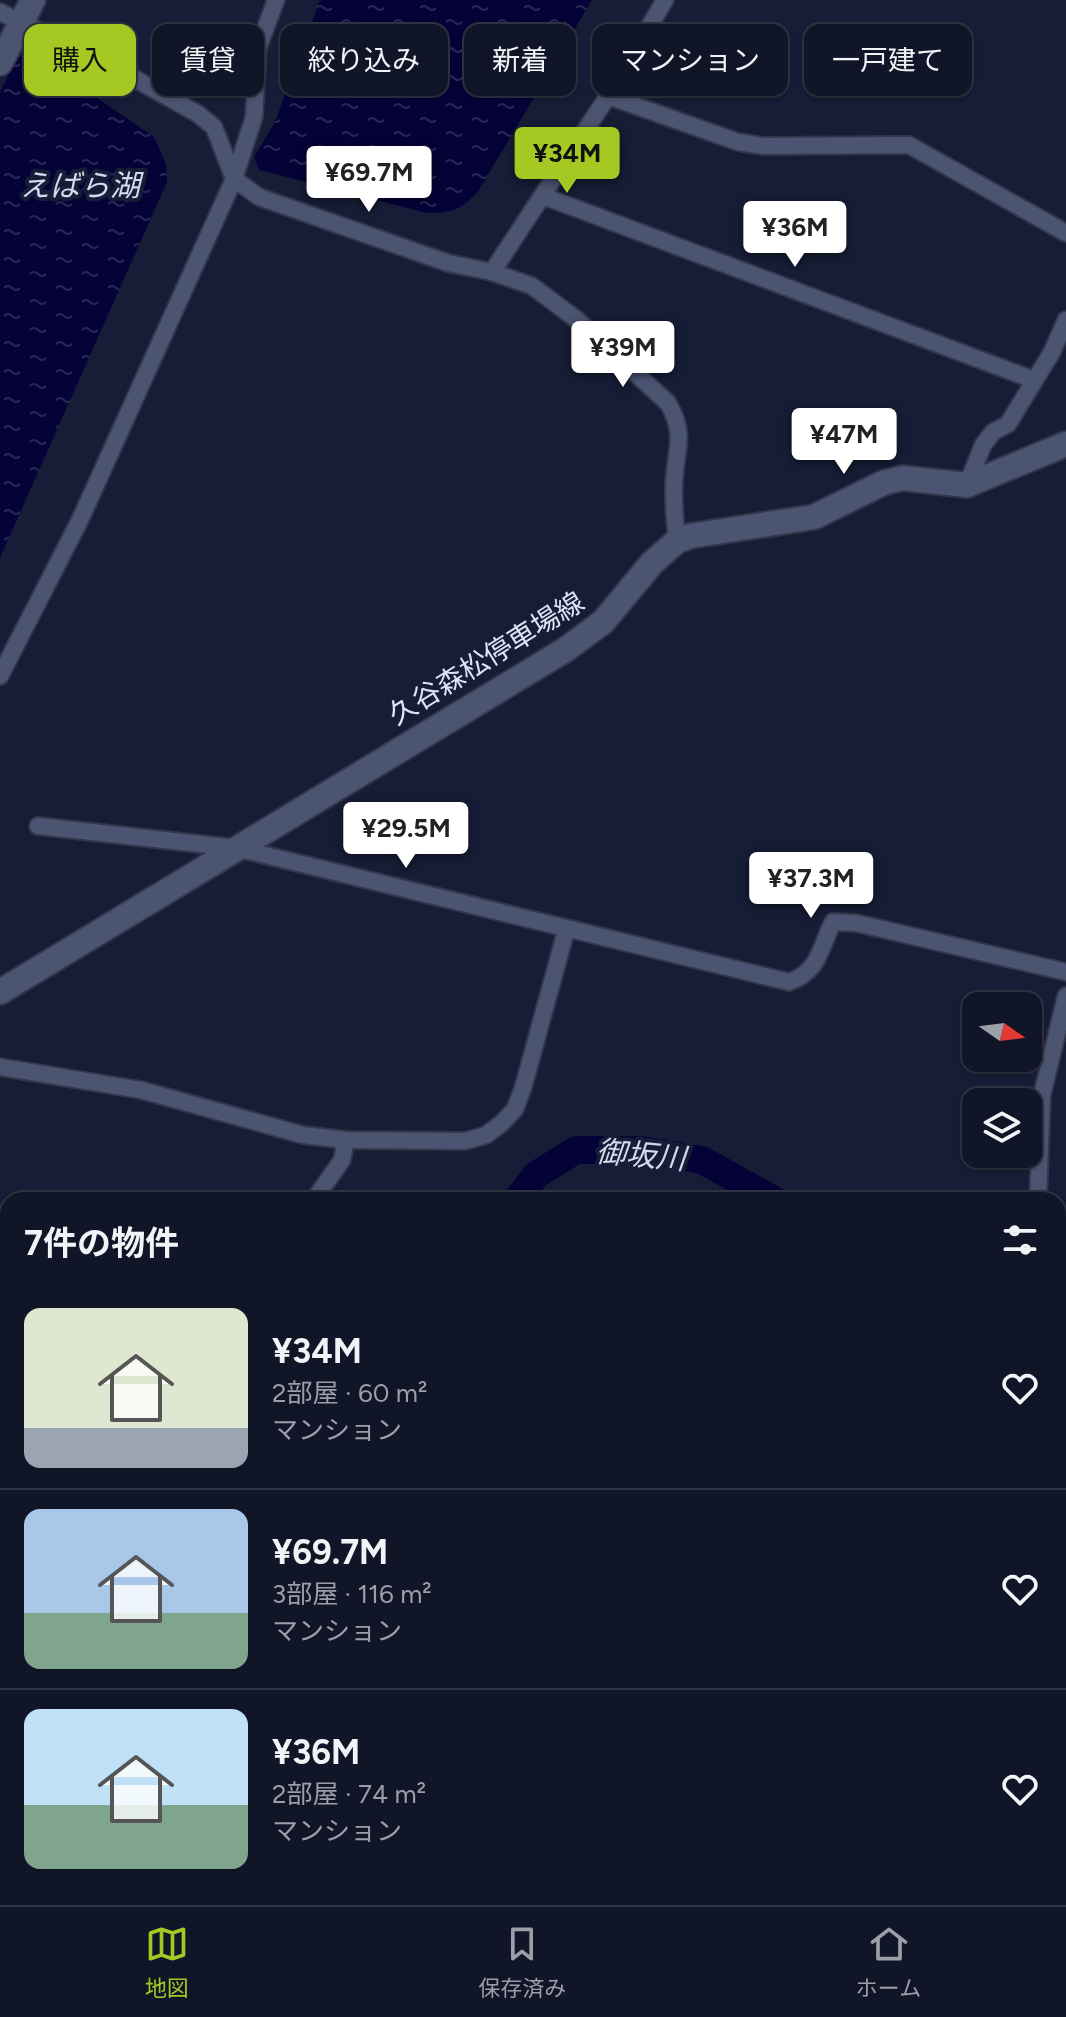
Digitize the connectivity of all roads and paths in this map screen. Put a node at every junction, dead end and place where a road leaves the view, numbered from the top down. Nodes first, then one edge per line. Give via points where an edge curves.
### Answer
1 (33, 0) edge
2 (276, 0) edge
3 (665, 0) edge
4 (11, 18) edge
5 (651, 24) edge
6 (0, 63) edge
7 (608, 96) joint
8 (234, 179) junction
9 (543, 196) junction
10 (1066, 233) edge
11 (492, 272) junction
12 (1066, 320) edge
13 (1034, 380) junction
14 (1066, 444) edge
15 (967, 485) junction
16 (677, 541) junction
17 (0, 676) edge
18 (38, 826) dead end
19 (236, 848) junction
20 (566, 931) junction
21 (1066, 972) edge
22 (0, 992) edge
23 (1066, 996) edge
24 (0, 1067) edge
25 (346, 1140) junction
26 (320, 1192) edge
27 (1038, 1192) edge

1 - 4 main road
2 - 8 street via 258,48 254,117
3 - 5 street
4 - 6 main road
4 - 8 street via 198,114 214,127
7 - 9 street
7 - 10 street via 738,142 909,145
8 - 11 street via 259,197 448,263
8 - 17 street via 80,520
9 - 11 street
9 - 13 street
11 - 16 street via 551,299 668,403 680,431 674,484
12 - 13 street
13 - 15 street via 1008,424 983,445
14 - 15 main road, 久谷森松停車場線
15 - 16 main road, 久谷森松停車場線 via 902,478 814,517
16 - 19 main road, 久谷森松停車場線 via 603,622 565,650
18 - 19 street
19 - 20 street
19 - 22 main road, 久谷森松停車場線
20 - 21 street via 789,982 815,967 833,922
20 - 25 street via 523,1088 502,1123 465,1141
23 - 27 street via 1042,1095
24 - 25 street via 141,1090 303,1135
25 - 26 street via 342,1160

